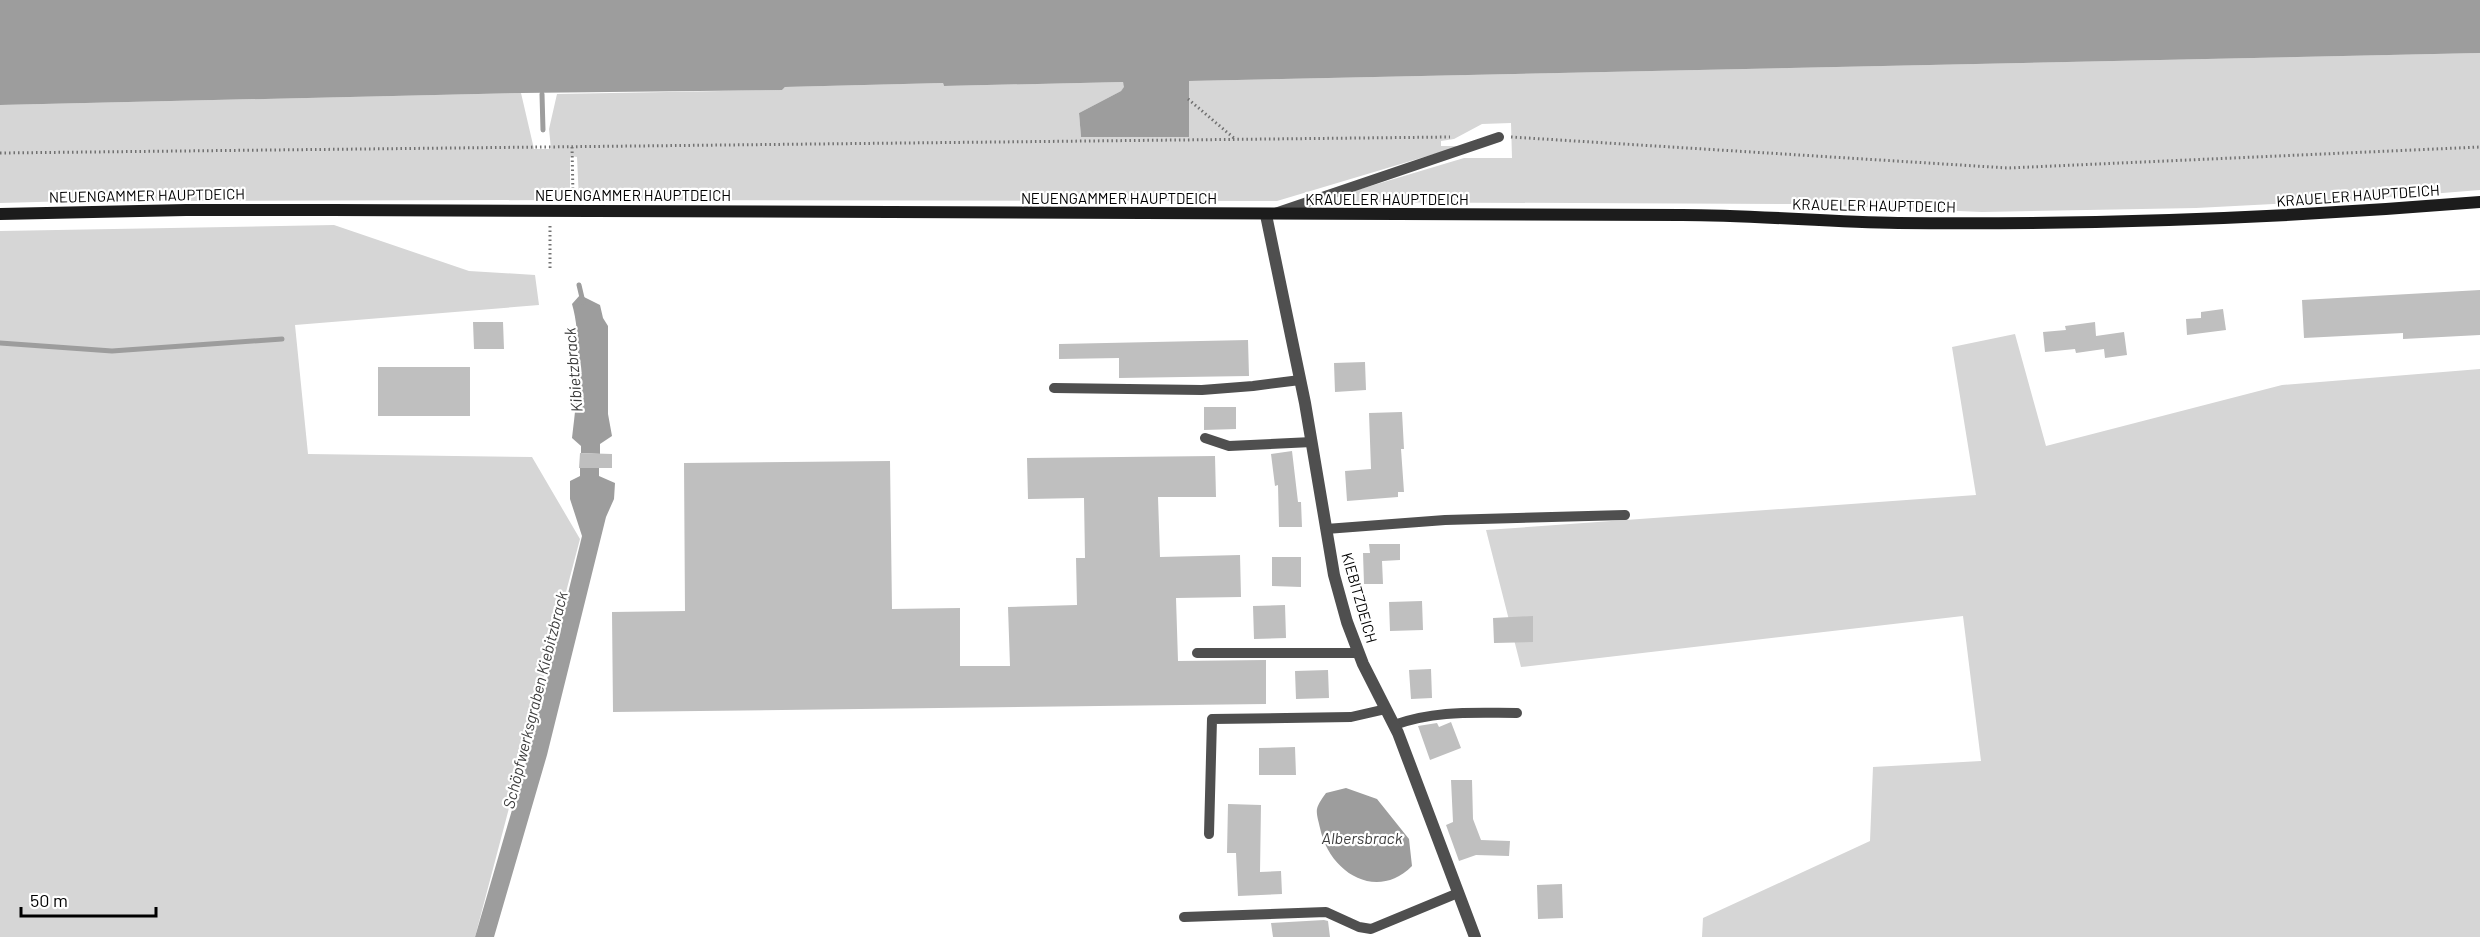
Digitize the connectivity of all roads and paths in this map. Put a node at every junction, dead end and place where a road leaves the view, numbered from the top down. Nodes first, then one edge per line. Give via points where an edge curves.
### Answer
1 (1188, 99) dead end
2 (1451, 137) dead end
3 (1499, 137) joint
4 (1236, 140) junction
5 (572, 147) junction
6 (2480, 147) edge
7 (0, 153) edge
8 (2480, 202) edge
9 (550, 211) junction
10 (574, 211) junction
11 (0, 214) edge
12 (1267, 215) junction
13 (550, 269) dead end
14 (1300, 380) junction
15 (1054, 388) dead end
16 (1205, 438) dead end
17 (1312, 442) junction
18 (1625, 515) dead end
19 (1326, 529) junction
20 (1197, 653) dead end
21 (1359, 653) junction
22 (1386, 709) junction
23 (1517, 713) dead end
24 (1394, 725) junction
25 (1209, 834) dead end
26 (1458, 893) junction
27 (1184, 917) dead end
28 (1475, 937) edge

1 - 4 path
2 - 4 path
3 - 6 path via 2008,168
3 - 12 lane
4 - 5 path
5 - 7 path
5 - 10 path
8 - 12 street, KRAUELER HAUPTDEICH via 2270,218 1986,223 1693,215
9 - 10 street, NEUENGAMMER HAUPTDEICH
9 - 11 street, NEUENGAMMER HAUPTDEICH
9 - 13 path
10 - 12 street, NEUENGAMMER HAUPTDEICH
12 - 14 street, KIEBITZDEICH
14 - 15 lane via 1202,390
14 - 17 street, KIEBITZDEICH
16 - 17 lane via 1229,446
17 - 19 street, KIEBITZDEICH
18 - 19 lane via 1444,520
19 - 21 street, KIEBITZDEICH via 1334,575
20 - 21 lane
21 - 22 street, KIEBITZDEICH
22 - 24 street, KIEBITZDEICH
22 - 25 lane via 1351,717 1212,719
23 - 24 lane via 1438,713
24 - 26 street, KIEBITZDEICH
26 - 27 lane via 1371,929 1326,912
26 - 28 street, KIEBITZDEICH

